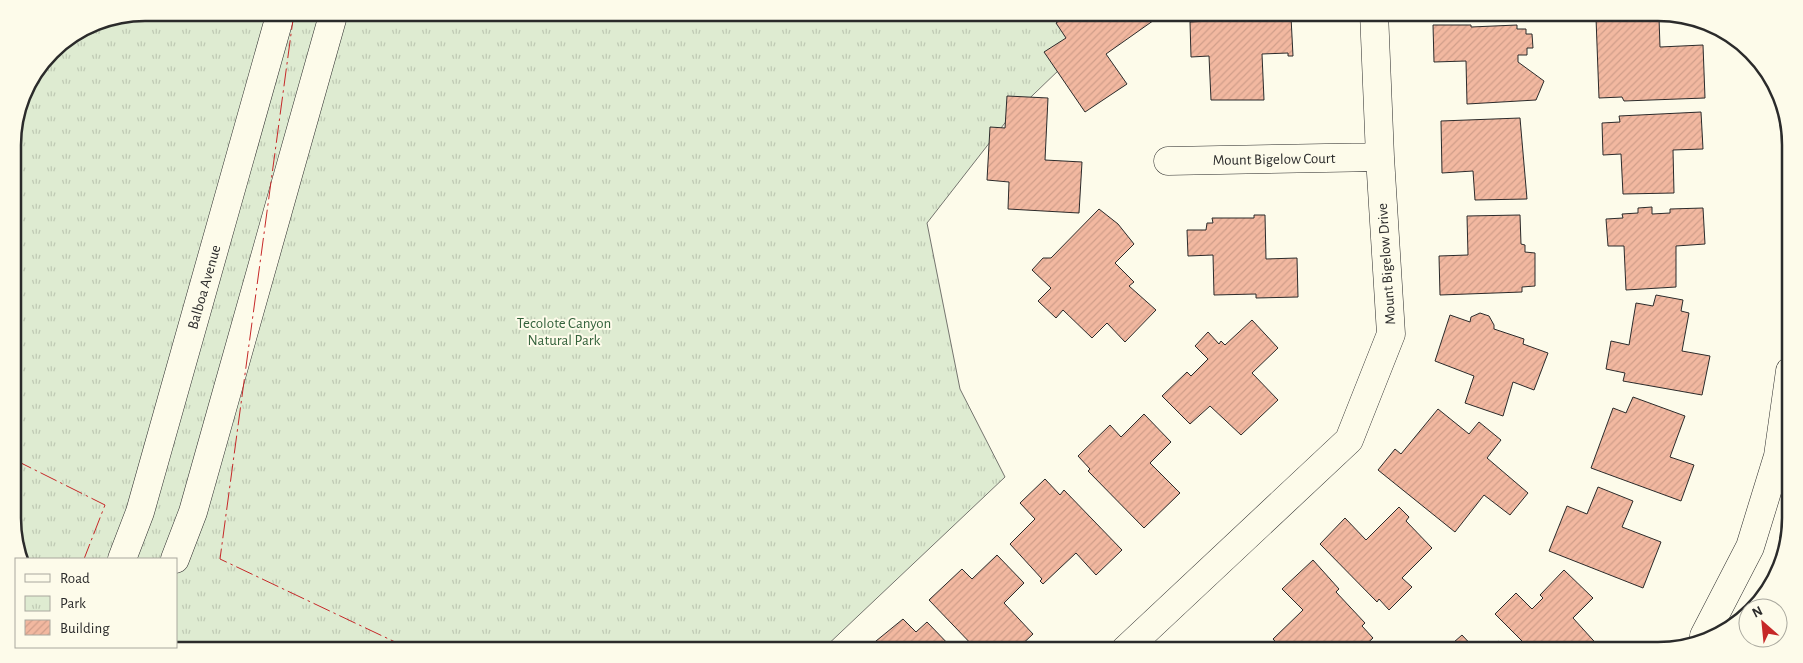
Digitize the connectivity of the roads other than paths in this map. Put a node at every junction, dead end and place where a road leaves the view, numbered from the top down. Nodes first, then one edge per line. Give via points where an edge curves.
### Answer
1 (1374, 21) edge
2 (278, 22) edge
3 (331, 22) edge
4 (1380, 157) junction
5 (1168, 161) dead end
6 (1782, 428) edge
7 (122, 558) edge
8 (175, 558) edge
9 (1706, 631) edge
10 (1134, 641) edge

1 - 4 street, Mount Bigelow Drive
2 - 7 street, Balboa Avenue via 140,512
3 - 8 street via 193,512
4 - 5 street, Mount Bigelow Court
4 - 10 street, Mount Bigelow Drive via 1391,334 1349,440
6 - 9 street via 1778,456 1750,547

